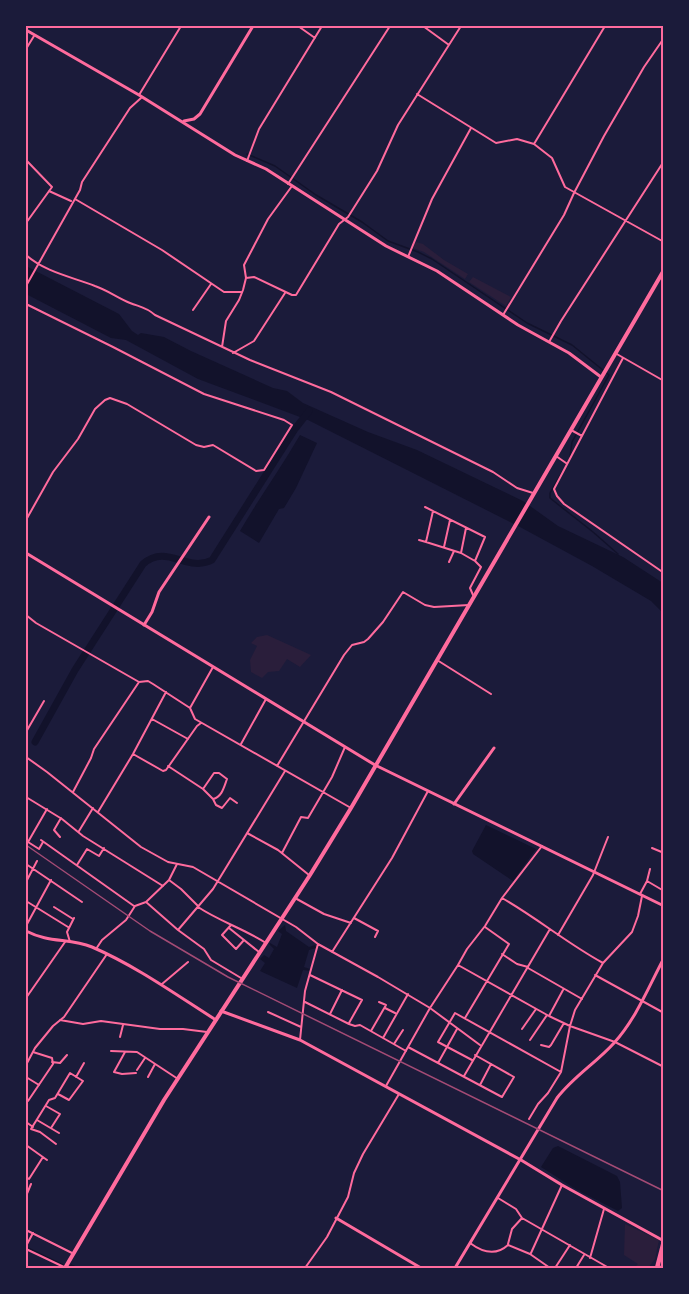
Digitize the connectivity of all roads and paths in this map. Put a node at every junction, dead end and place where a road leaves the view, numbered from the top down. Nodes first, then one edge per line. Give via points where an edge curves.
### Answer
1 (181, 26) edge
2 (253, 26) edge
3 (298, 26) edge
4 (322, 26) edge
5 (390, 26) edge
6 (423, 26) edge
7 (461, 26) edge
8 (605, 26) edge
9 (26, 30) edge
10 (34, 35) junction
11 (315, 38) junction
12 (663, 38) edge
13 (449, 45) junction
14 (26, 49) edge
15 (417, 94) junction
16 (141, 96) junction
17 (183, 122) junction
18 (471, 128) junction
19 (534, 144) junction
20 (26, 160) edge
21 (247, 160) junction
22 (663, 161) edge
23 (290, 185) junction
24 (49, 191) junction
25 (574, 193) junction
26 (74, 201) junction
27 (345, 219) junction
28 (625, 220) junction
29 (26, 223) edge
30 (663, 242) edge
31 (26, 255) edge
32 (408, 256) junction
33 (38, 265) junction
34 (663, 270) edge
35 (246, 278) junction
36 (211, 284) junction
37 (26, 286) edge
38 (241, 292) junction
39 (286, 292) junction
40 (26, 304) edge
41 (193, 310) dead end
42 (503, 315) junction
43 (549, 342) junction
44 (222, 347) junction
45 (233, 352) junction
46 (615, 353) junction
47 (622, 357) junction
48 (604, 373) junction
49 (663, 381) edge
50 (571, 429) junction
51 (582, 436) junction
52 (555, 456) junction
53 (566, 463) junction
54 (533, 493) junction
55 (425, 507) dead end
56 (433, 511) junction
57 (209, 517) dead end
58 (26, 520) edge
59 (450, 520) junction
60 (466, 528) junction
61 (419, 540) dead end
62 (426, 542) junction
63 (444, 547) junction
64 (455, 551) junction
65 (26, 553) edge
66 (461, 553) junction
67 (475, 561) junction
68 (449, 562) dead end
69 (663, 573) edge
70 (474, 596) junction
71 (469, 605) junction
72 (26, 615) edge
73 (144, 625) junction
74 (437, 659) junction
75 (213, 667) junction
76 (139, 682) junction
77 (166, 692) junction
78 (491, 693) dead end
79 (266, 699) junction
80 (44, 701) dead end
81 (190, 708) junction
82 (152, 718) junction
83 (195, 720) junction
84 (303, 721) junction
85 (201, 723) junction
86 (197, 726) junction
87 (26, 732) edge
88 (188, 739) junction
89 (241, 744) junction
90 (345, 747) junction
91 (494, 748) dead end
92 (133, 754) junction
93 (26, 758) edge
94 (375, 765) junction
95 (168, 766) junction
96 (276, 766) junction
97 (285, 771) junction
98 (203, 789) junction
99 (428, 791) junction
100 (73, 792) junction
101 (323, 792) junction
102 (26, 796) edge
103 (213, 799) junction
104 (237, 803) dead end
105 (454, 804) junction
106 (93, 808) junction
107 (351, 808) junction
108 (47, 809) junction
109 (98, 812) junction
110 (61, 818) junction
111 (79, 832) junction
112 (247, 833) junction
113 (60, 837) dead end
114 (608, 837) dead end
115 (542, 846) junction
116 (104, 848) junction
117 (652, 848) dead end
118 (282, 853) junction
119 (663, 854) edge
120 (37, 861) dead end
121 (26, 864) edge
122 (177, 864) junction
123 (77, 865) junction
124 (33, 868) junction
125 (650, 869) dead end
126 (593, 872) junction
127 (310, 875) junction
128 (51, 880) junction
129 (169, 880) junction
130 (218, 881) junction
131 (647, 881) junction
132 (26, 882) edge
133 (163, 886) junction
134 (663, 891) edge
135 (641, 895) junction
136 (295, 898) junction
137 (502, 898) junction
138 (26, 901) edge
139 (82, 902) dead end
140 (146, 902) junction
141 (135, 906) junction
142 (663, 906) edge
143 (36, 907) junction
144 (54, 907) dead end
145 (198, 907) junction
146 (282, 918) junction
147 (354, 918) junction
148 (351, 923) junction
149 (26, 926) edge
150 (230, 926) junction
151 (485, 926) junction
152 (69, 927) junction
153 (550, 929) junction
154 (26, 930) edge
155 (178, 930) junction
156 (558, 935) junction
157 (375, 937) dead end
158 (244, 940) junction
159 (68, 942) junction
160 (266, 943) junction
161 (318, 944) junction
162 (96, 949) junction
163 (260, 952) junction
164 (332, 952) junction
165 (107, 954) junction
166 (502, 954) junction
167 (663, 958) edge
168 (188, 962) dead end
169 (603, 963) junction
170 (458, 965) junction
171 (528, 967) junction
172 (310, 975) junction
173 (595, 975) junction
174 (242, 978) junction
175 (487, 980) junction
176 (162, 984) junction
177 (342, 990) junction
178 (563, 990) junction
179 (408, 994) junction
180 (511, 996) junction
181 (26, 998) edge
182 (582, 999) junction
183 (642, 1000) junction
184 (305, 1002) junction
185 (380, 1002) dead end
186 (384, 1008) junction
187 (430, 1008) junction
188 (536, 1009) junction
189 (221, 1011) junction
190 (268, 1012) dead end
191 (663, 1012) edge
192 (330, 1014) junction
193 (396, 1014) junction
194 (548, 1016) junction
195 (465, 1018) junction
196 (60, 1020) junction
197 (216, 1020) junction
198 (449, 1022) junction
199 (564, 1023) junction
200 (123, 1024) junction
201 (349, 1024) junction
202 (570, 1026) junction
203 (302, 1028) junction
204 (457, 1028) junction
205 (522, 1029) dead end
206 (403, 1030) dead end
207 (371, 1031) junction
208 (489, 1031) junction
209 (207, 1032) junction
210 (120, 1037) dead end
211 (383, 1038) junction
212 (300, 1040) junction
213 (530, 1040) dead end
214 (615, 1042) junction
215 (394, 1044) junction
216 (480, 1045) junction
217 (541, 1045) dead end
218 (446, 1047) junction
219 (407, 1049) junction
220 (111, 1051) dead end
221 (33, 1052) junction
222 (125, 1052) junction
223 (67, 1055) dead end
224 (475, 1055) junction
225 (145, 1058) junction
226 (472, 1060) junction
227 (52, 1062) junction
228 (84, 1063) dead end
229 (438, 1063) junction
230 (155, 1064) junction
231 (491, 1064) junction
232 (26, 1065) edge
233 (663, 1067) edge
234 (561, 1072) junction
235 (26, 1077) edge
236 (76, 1077) junction
237 (148, 1077) dead end
238 (463, 1077) junction
239 (178, 1079) junction
240 (39, 1085) junction
241 (480, 1085) junction
242 (386, 1086) junction
243 (58, 1094) junction
244 (399, 1094) junction
245 (28, 1101) dead end
246 (46, 1106) junction
247 (529, 1119) dead end
248 (37, 1120) junction
249 (26, 1122) edge
250 (33, 1127) junction
251 (51, 1128) junction
252 (59, 1133) dead end
253 (56, 1144) dead end
254 (27, 1146) edge
255 (26, 1150) edge
256 (43, 1157) junction
257 (47, 1160) dead end
258 (521, 1160) junction
259 (26, 1177) edge
260 (31, 1185) dead end
261 (562, 1185) junction
262 (26, 1196) edge
263 (498, 1198) junction
264 (604, 1208) junction
265 (336, 1218) junction
266 (522, 1218) junction
267 (26, 1230) edge
268 (542, 1231) junction
269 (33, 1233) junction
270 (663, 1241) edge
271 (470, 1243) junction
272 (508, 1245) junction
273 (570, 1245) junction
274 (26, 1247) edge
275 (74, 1254) junction
276 (530, 1254) junction
277 (584, 1255) junction
278 (590, 1258) junction
279 (663, 1263) edge
280 (600, 1264) junction
281 (544, 1267) edge
282 (65, 1268) edge
283 (305, 1269) edge
284 (422, 1269) edge
285 (455, 1269) edge
286 (550, 1269) edge
287 (555, 1269) edge
288 (576, 1269) edge
289 (598, 1269) edge
290 (609, 1269) edge
291 (657, 1269) edge
292 (662, 1269) edge

1 - 16 street
2 - 17 street via 200,114
3 - 11 street
4 - 11 street
5 - 23 street
6 - 13 street
7 - 13 street
8 - 19 street
9 - 10 street
10 - 14 street
10 - 16 street
11 - 21 street via 259,129
12 - 25 street
13 - 15 street
15 - 18 street
15 - 27 street via 377,171
16 - 17 street
16 - 26 street via 82,182
17 - 21 street
18 - 19 street via 496,143 517,139
18 - 32 street via 432,199
19 - 25 street via 552,158 565,187
20 - 24 street via 52,187
21 - 23 street
22 - 28 street
23 - 27 street
23 - 35 street via 244,266
24 - 26 street
24 - 29 street
25 - 28 street
25 - 42 street
26 - 33 street
26 - 36 street via 162,250
27 - 32 street
27 - 39 street via 296,295
28 - 30 street
28 - 43 street
31 - 33 street
32 - 42 street
33 - 37 street
33 - 44 street via 147,308
34 - 46 highway
35 - 38 street
35 - 39 street
36 - 38 street via 225,292
36 - 41 street
38 - 44 street via 226,321
39 - 45 street via 255,341
40 - 58 street via 204,394 292,425 260,471 213,446 196,445 110,398 95,409
42 - 43 street
43 - 48 street
44 - 45 street
45 - 54 street via 331,392
46 - 47 street
46 - 48 highway
47 - 49 street
47 - 51 street
48 - 50 highway
50 - 51 street
50 - 52 highway
51 - 53 street
52 - 53 street
52 - 54 highway
53 - 69 street via 554,489 556,496
54 - 70 highway
55 - 56 street
56 - 59 street
56 - 62 street
57 - 73 street via 159,592
59 - 60 street
59 - 63 street
60 - 66 street
60 - 67 street via 485,537
61 - 62 street
62 - 63 street
63 - 64 street
64 - 66 street
64 - 68 street
65 - 73 street
66 - 67 street
67 - 70 street via 481,567 470,588
70 - 71 highway
71 - 74 highway
71 - 84 street via 434,607 403,592 368,639 352,645
72 - 76 street
73 - 75 street
74 - 78 street
74 - 94 highway
75 - 79 street
75 - 81 street
76 - 77 street via 148,681
76 - 100 street via 94,749
77 - 81 street
77 - 82 street
79 - 84 street
79 - 89 street
80 - 87 street
81 - 83 street
82 - 88 street
82 - 92 street
83 - 85 street
83 - 86 street
84 - 90 street
84 - 96 street
85 - 86 street
85 - 89 street
86 - 88 street
88 - 95 street
89 - 96 street
90 - 94 street
90 - 101 street
91 - 105 street
92 - 95 street via 163,771
92 - 109 street
93 - 100 street
94 - 99 street
94 - 107 highway
95 - 98 street
96 - 97 street
97 - 101 street
97 - 112 street
98 - 103 street
98 - 103 street via 214,773 227,779 218,798
99 - 105 street
99 - 147 street
100 - 106 street
101 - 107 street
101 - 118 street via 308,818 301,817
102 - 108 street
103 - 104 street via 222,808 230,798
105 - 115 street
106 - 109 street
106 - 111 street
107 - 127 highway
108 - 110 street
108 - 123 street via 28,842 39,849 42,841
109 - 122 street via 141,847
110 - 111 street
110 - 113 street via 54,830
111 - 116 street
112 - 118 street
112 - 130 street
114 - 126 street
115 - 126 street
115 - 137 street
116 - 123 street via 99,856 87,849
116 - 133 street
117 - 119 street
118 - 127 street
120 - 124 street
121 - 124 street
122 - 129 street
122 - 130 street via 193,867
123 - 141 street
124 - 128 street
124 - 132 street
125 - 131 street
126 - 135 street
126 - 156 street
127 - 136 highway
128 - 139 street
128 - 143 street
129 - 133 street
129 - 145 street
130 - 145 street
130 - 146 street
131 - 134 street
131 - 135 street
133 - 140 street
135 - 142 street
135 - 169 street via 632,932
136 - 146 highway
136 - 148 street
137 - 151 street
137 - 153 street
138 - 143 street
140 - 141 street
140 - 155 street
141 - 162 street
143 - 149 street
143 - 152 street
144 - 152 street via 73,919
145 - 150 street
145 - 155 street
146 - 160 highway
146 - 161 street
147 - 148 street
147 - 157 street via 378,931
148 - 164 street
150 - 158 street
150 - 158 street via 222,935 236,949
150 - 160 street
151 - 166 street via 509,944
151 - 170 street
152 - 159 street
153 - 156 street
153 - 171 street
154 - 159 street via 41,938
155 - 174 street via 204,948 211,960
156 - 169 street
158 - 163 street
159 - 162 street
159 - 181 street
160 - 163 highway
161 - 164 street
161 - 172 street
162 - 165 street
163 - 174 highway
164 - 179 street
165 - 176 street
165 - 196 street
166 - 171 street
166 - 175 street
167 - 183 street
168 - 176 street
169 - 173 street
170 - 175 street
170 - 187 street
171 - 178 street
171 - 180 street
172 - 177 street
172 - 184 street
173 - 182 street
173 - 183 street
174 - 189 highway
175 - 180 street
175 - 195 street
176 - 197 street
177 - 192 street
177 - 201 street via 362,1000
178 - 182 street
178 - 194 street
179 - 187 street
179 - 193 street
180 - 188 street
180 - 208 street
182 - 202 street
183 - 191 street
183 - 214 street
184 - 192 street
184 - 203 street
185 - 186 street via 386,1005
186 - 193 street
186 - 207 street
187 - 198 street
187 - 219 street
188 - 194 street
188 - 205 street
189 - 197 highway
189 - 212 street
190 - 203 street
192 - 201 street
193 - 211 street
194 - 199 street
194 - 213 street
195 - 198 street via 455,1013
195 - 208 street
196 - 200 street
196 - 221 street
197 - 209 highway
198 - 204 street
198 - 218 street via 438,1042
199 - 202 street
199 - 217 street via 549,1047
200 - 209 street
200 - 210 street
201 - 207 street
202 - 214 street
202 - 234 street
203 - 212 street
204 - 216 street
204 - 218 street
206 - 215 street
207 - 211 street
208 - 216 street
208 - 234 street
209 - 239 highway
211 - 215 street
212 - 242 street
214 - 233 street
214 - 258 street via 565,1088
215 - 219 street
216 - 224 street
218 - 226 street
218 - 229 street
219 - 229 street
219 - 242 street
220 - 222 street
221 - 227 street via 52,1058
221 - 232 street
222 - 225 street via 136,1052
222 - 225 street via 114,1072 136,1072
223 - 227 street via 60,1063
224 - 226 street
224 - 231 street
225 - 230 street
226 - 238 street
227 - 240 street
228 - 236 street
229 - 238 street
230 - 237 street
230 - 239 street
231 - 241 street
231 - 241 street via 514,1077 502,1097
234 - 247 street
235 - 240 street
236 - 243 street via 70,1073
236 - 243 street via 83,1081 69,1100
238 - 241 street
239 - 275 highway
240 - 245 street
242 - 244 street
243 - 246 street
244 - 258 street
244 - 265 street via 363,1154
246 - 248 street
246 - 251 street via 60,1114
248 - 250 street
248 - 251 street
249 - 250 street
250 - 253 street
251 - 252 street
254 - 255 street
254 - 256 street
256 - 257 street
256 - 259 street via 29,1179
258 - 261 street
258 - 263 street
260 - 262 street
261 - 264 street
261 - 268 street
263 - 266 street via 516,1209
263 - 271 street
264 - 270 street
264 - 278 street
265 - 283 street
265 - 284 street
266 - 268 street
266 - 272 street via 512,1229
267 - 269 street
268 - 273 street
268 - 276 street
269 - 274 street
269 - 275 street
270 - 291 highway
271 - 272 street via 484,1252
271 - 285 street
272 - 276 street
273 - 277 street
273 - 287 street
274 - 282 street
275 - 282 highway
276 - 281 street
277 - 278 street
277 - 288 street
278 - 280 street
279 - 292 highway
280 - 289 street
280 - 290 street
281 - 286 street

